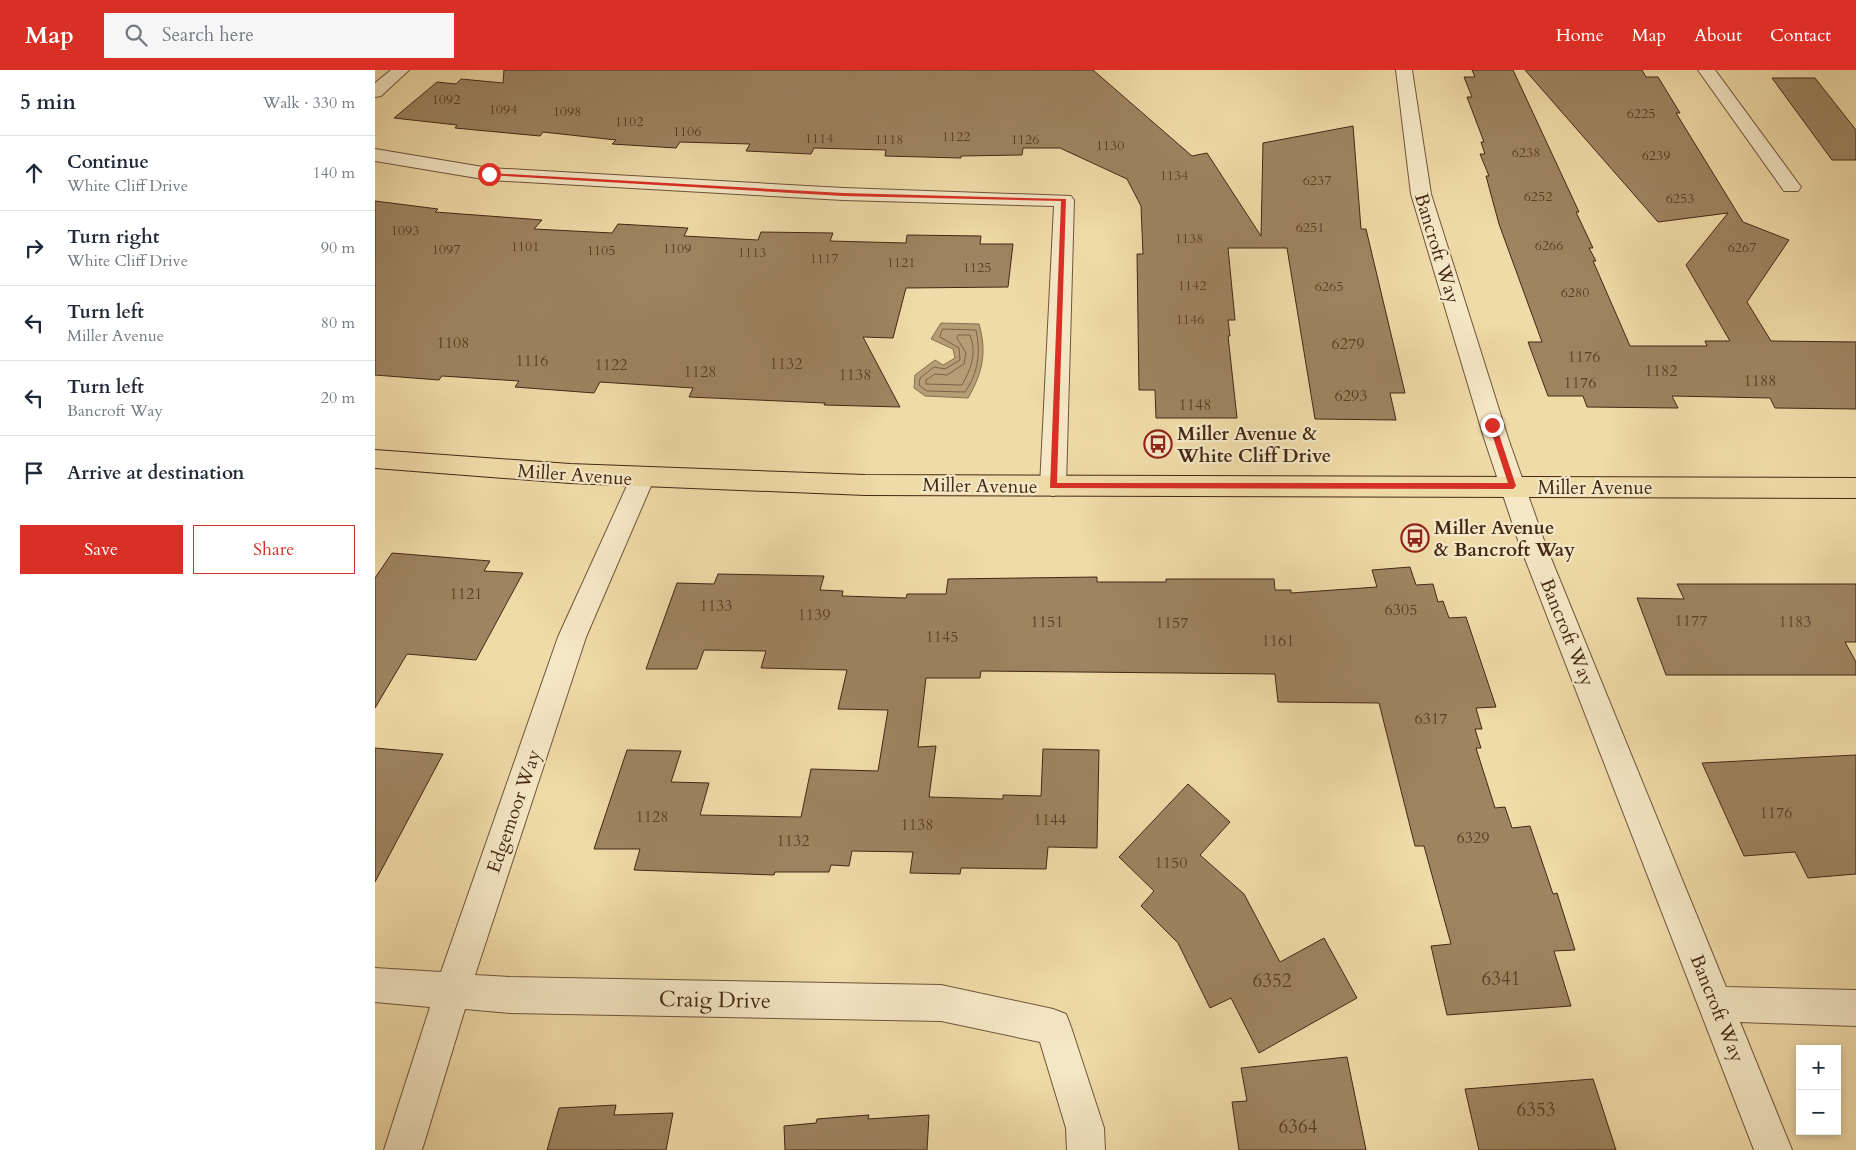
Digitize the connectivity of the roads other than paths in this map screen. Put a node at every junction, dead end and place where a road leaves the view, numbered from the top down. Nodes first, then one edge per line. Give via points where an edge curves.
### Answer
1 (401, 70) edge
2 (1404, 70) edge
3 (1706, 70) edge
4 (375, 92) edge
5 (375, 155) edge
6 (1791, 187) dead end
7 (375, 459) edge
8 (642, 479) junction
9 (1053, 486) junction
10 (1513, 486) junction
11 (1856, 488) edge
12 (375, 985) edge
13 (454, 991) junction
14 (1717, 1004) junction
15 (1856, 1008) edge
16 (403, 1150) edge
17 (1086, 1150) edge
18 (1773, 1150) edge

1 - 4 street
2 - 10 street, Bancroft Way via 1421,194
3 - 6 street
5 - 9 street via 489,174 843,194 1064,200
7 - 8 main road, Miller Avenue
8 - 9 main road, Miller Avenue
8 - 13 street, Edgemoor Way via 572,638
9 - 10 main road, Miller Avenue
10 - 11 main road, Miller Avenue
10 - 14 street, Bancroft Way via 1533,546
12 - 13 street, Craig Drive
13 - 16 street, Edgemoor Way
13 - 17 street, Craig Drive via 510,995 941,1002 1053,1027 1085,1128
14 - 15 street
14 - 18 street, Bancroft Way

